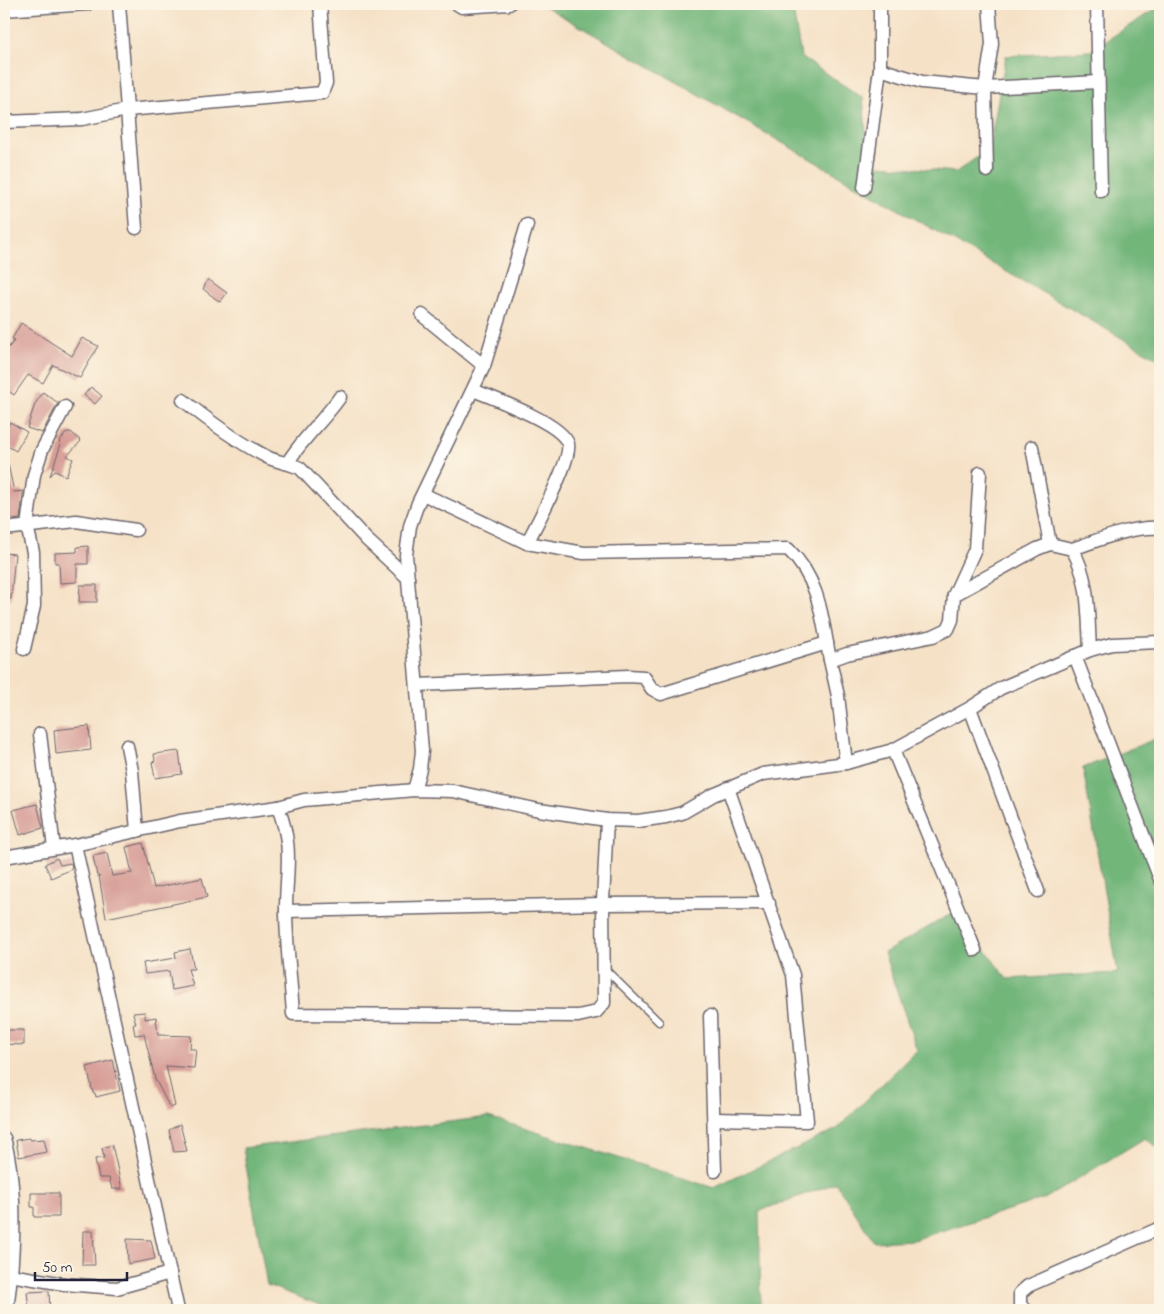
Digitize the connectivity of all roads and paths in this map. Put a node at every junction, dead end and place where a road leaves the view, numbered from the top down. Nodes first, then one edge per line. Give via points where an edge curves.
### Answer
1 (87, 4) edge
2 (119, 4) edge
3 (320, 4) edge
4 (457, 4) edge
5 (509, 4) edge
6 (880, 4) edge
7 (989, 4) edge
8 (1097, 4) edge
9 (4, 10) edge
10 (880, 69) junction
11 (1098, 82) junction
12 (985, 88) junction
13 (127, 110) junction
14 (4, 122) edge
15 (987, 171) dead end
16 (864, 188) dead end
17 (1101, 191) dead end
18 (527, 224) dead end
19 (136, 228) dead end
20 (422, 315) dead end
21 (484, 366) junction
22 (473, 390) junction
23 (340, 397) dead end
24 (182, 400) dead end
25 (65, 407) dead end
26 (1032, 447) dead end
27 (288, 462) junction
28 (980, 473) dead end
29 (423, 494) junction
30 (27, 526) junction
31 (1160, 528) edge
32 (4, 529) edge
33 (136, 530) dead end
34 (527, 543) junction
35 (1050, 544) junction
36 (1072, 549) junction
37 (408, 578) junction
38 (954, 595) junction
39 (1160, 642) edge
40 (827, 643) junction
41 (24, 649) dead end
42 (1090, 650) junction
43 (1075, 656) junction
44 (830, 660) junction
45 (418, 685) junction
46 (970, 708) junction
47 (40, 734) dead end
48 (128, 746) dead end
49 (893, 750) junction
50 (846, 762) junction
51 (728, 788) junction
52 (414, 790) junction
53 (278, 807) junction
54 (607, 820) junction
55 (137, 831) junction
56 (75, 845) junction
57 (54, 848) junction
58 (4, 857) edge
59 (1160, 879) edge
60 (1038, 891) dead end
61 (769, 903) junction
62 (604, 904) junction
63 (286, 911) junction
64 (975, 950) dead end
65 (604, 968) junction
66 (710, 1016) dead end
67 (659, 1022) dead end
68 (714, 1119) junction
69 (4, 1138) edge
70 (715, 1171) dead end
71 (1160, 1228) edge
72 (170, 1273) junction
73 (10, 1274) junction
74 (7, 1310) edge
75 (178, 1310) edge
76 (1026, 1310) edge

1 - 9 street
2 - 13 street
3 - 13 street via 326,83 322,93
4 - 5 street via 462,8
6 - 10 street
7 - 12 street via 992,44
8 - 11 street
10 - 12 street via 922,82
10 - 16 street
11 - 12 street
11 - 17 street
12 - 15 street
13 - 14 street via 82,119
13 - 19 street
18 - 21 street
20 - 21 street
21 - 22 street
22 - 29 street
22 - 34 street via 561,433 568,444 564,467
23 - 27 street via 318,426 301,441
24 - 27 street via 225,434 270,458
25 - 30 street via 42,450 34,476
26 - 35 street
27 - 37 street via 300,468 366,539
28 - 38 street via 975,549
29 - 34 street
29 - 37 street via 407,540
30 - 32 street
30 - 33 street via 76,521
30 - 41 street via 33,552 34,606
31 - 36 street via 1108,537
34 - 40 street via 584,553 788,549 810,576
35 - 36 street
35 - 38 street
36 - 42 street via 1080,562
37 - 45 street
38 - 44 street via 952,620 943,633
39 - 42 street via 1112,644
40 - 44 street
40 - 45 street via 661,694 652,689 644,677 628,676
42 - 43 street
43 - 46 street via 1001,688
43 - 59 street
44 - 50 street
45 - 52 street via 422,751
46 - 49 street
46 - 60 street
47 - 57 street
48 - 55 street
49 - 50 street
49 - 64 street
50 - 51 street via 763,774
51 - 54 street via 688,810 666,817 638,821
51 - 61 street
52 - 53 street via 304,800
52 - 54 street via 453,791 539,810
53 - 55 street via 180,821
53 - 63 street via 290,849
54 - 62 street
55 - 56 street
56 - 57 street
56 - 72 street
57 - 58 street
61 - 62 street
61 - 68 street via 793,975 807,1121
62 - 63 street
62 - 65 street
63 - 65 street via 293,1014 578,1016 596,1012 604,1003
65 - 67 lane
66 - 68 street
68 - 70 street
69 - 73 street via 9,1156 12,1200
71 - 76 street via 1028,1286 1020,1293 1020,1305
72 - 73 street via 117,1288 64,1284
72 - 75 street
73 - 74 street

